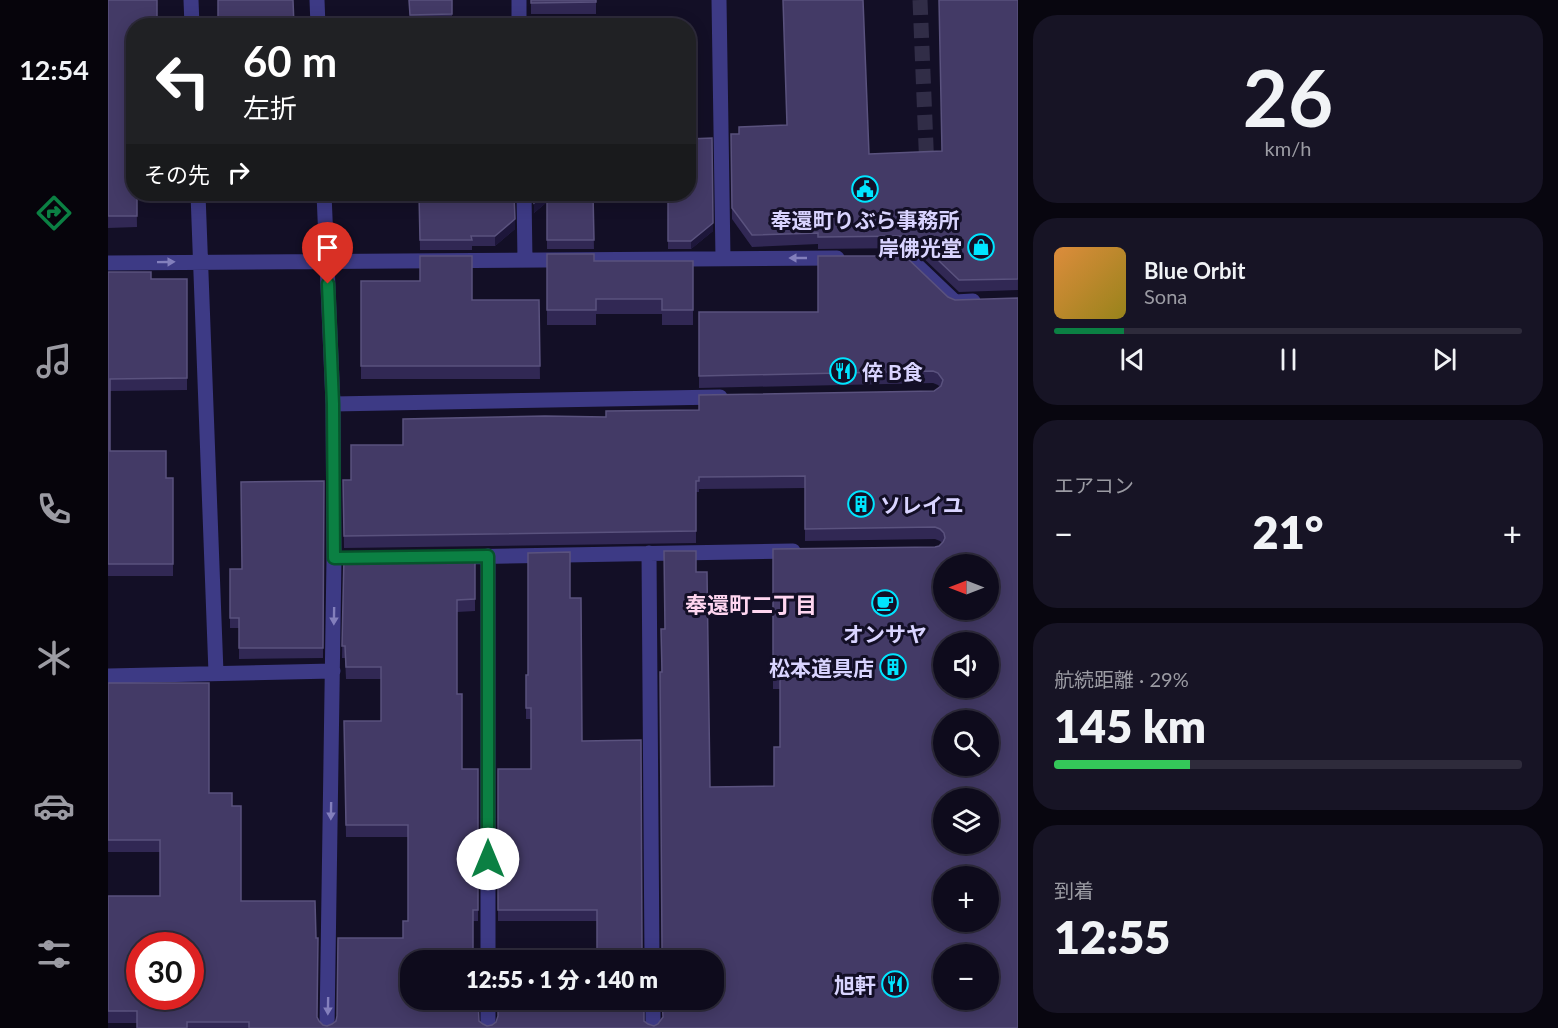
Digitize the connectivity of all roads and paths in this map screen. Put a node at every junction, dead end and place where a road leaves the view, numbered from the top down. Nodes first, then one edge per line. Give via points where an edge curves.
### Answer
1 (191, 0) edge
2 (317, 0) edge
3 (519, 0) edge
4 (719, 0) edge
5 (192, 18) edge
6 (318, 18) edge
7 (519, 18) edge
8 (198, 201) edge
9 (324, 201) edge
10 (524, 201) edge
11 (723, 258) junction
12 (851, 258) edge
13 (874, 258) edge
14 (327, 260) junction
15 (525, 260) junction
16 (201, 262) junction
17 (108, 263) edge
18 (987, 301) edge
19 (733, 397) edge
20 (333, 404) junction
21 (808, 551) edge
22 (649, 553) junction
23 (488, 556) junction
24 (440, 557) edge
25 (333, 671) junction
26 (216, 673) junction
27 (108, 676) edge
28 (488, 950) edge
29 (652, 950) edge
30 (488, 1010) edge
31 (653, 1010) edge
32 (327, 1028) edge
33 (488, 1028) edge
34 (653, 1028) edge

1 - 5 street
2 - 6 street
3 - 7 street
4 - 11 street
8 - 16 street
9 - 14 street
10 - 15 street
12 -> 11 street
11 - 15 street
13 - 18 street via 909,258 956,302
14 - 15 street
14 - 16 street
14 - 20 street
17 -> 16 street
16 - 26 street
19 - 20 street
20 -> 25 street via 340,558
21 - 22 street
22 - 23 street
22 - 29 street
23 - 24 street
23 - 28 street
25 - 26 street
25 -> 32 street
26 - 27 street
30 - 33 street
31 - 34 street

